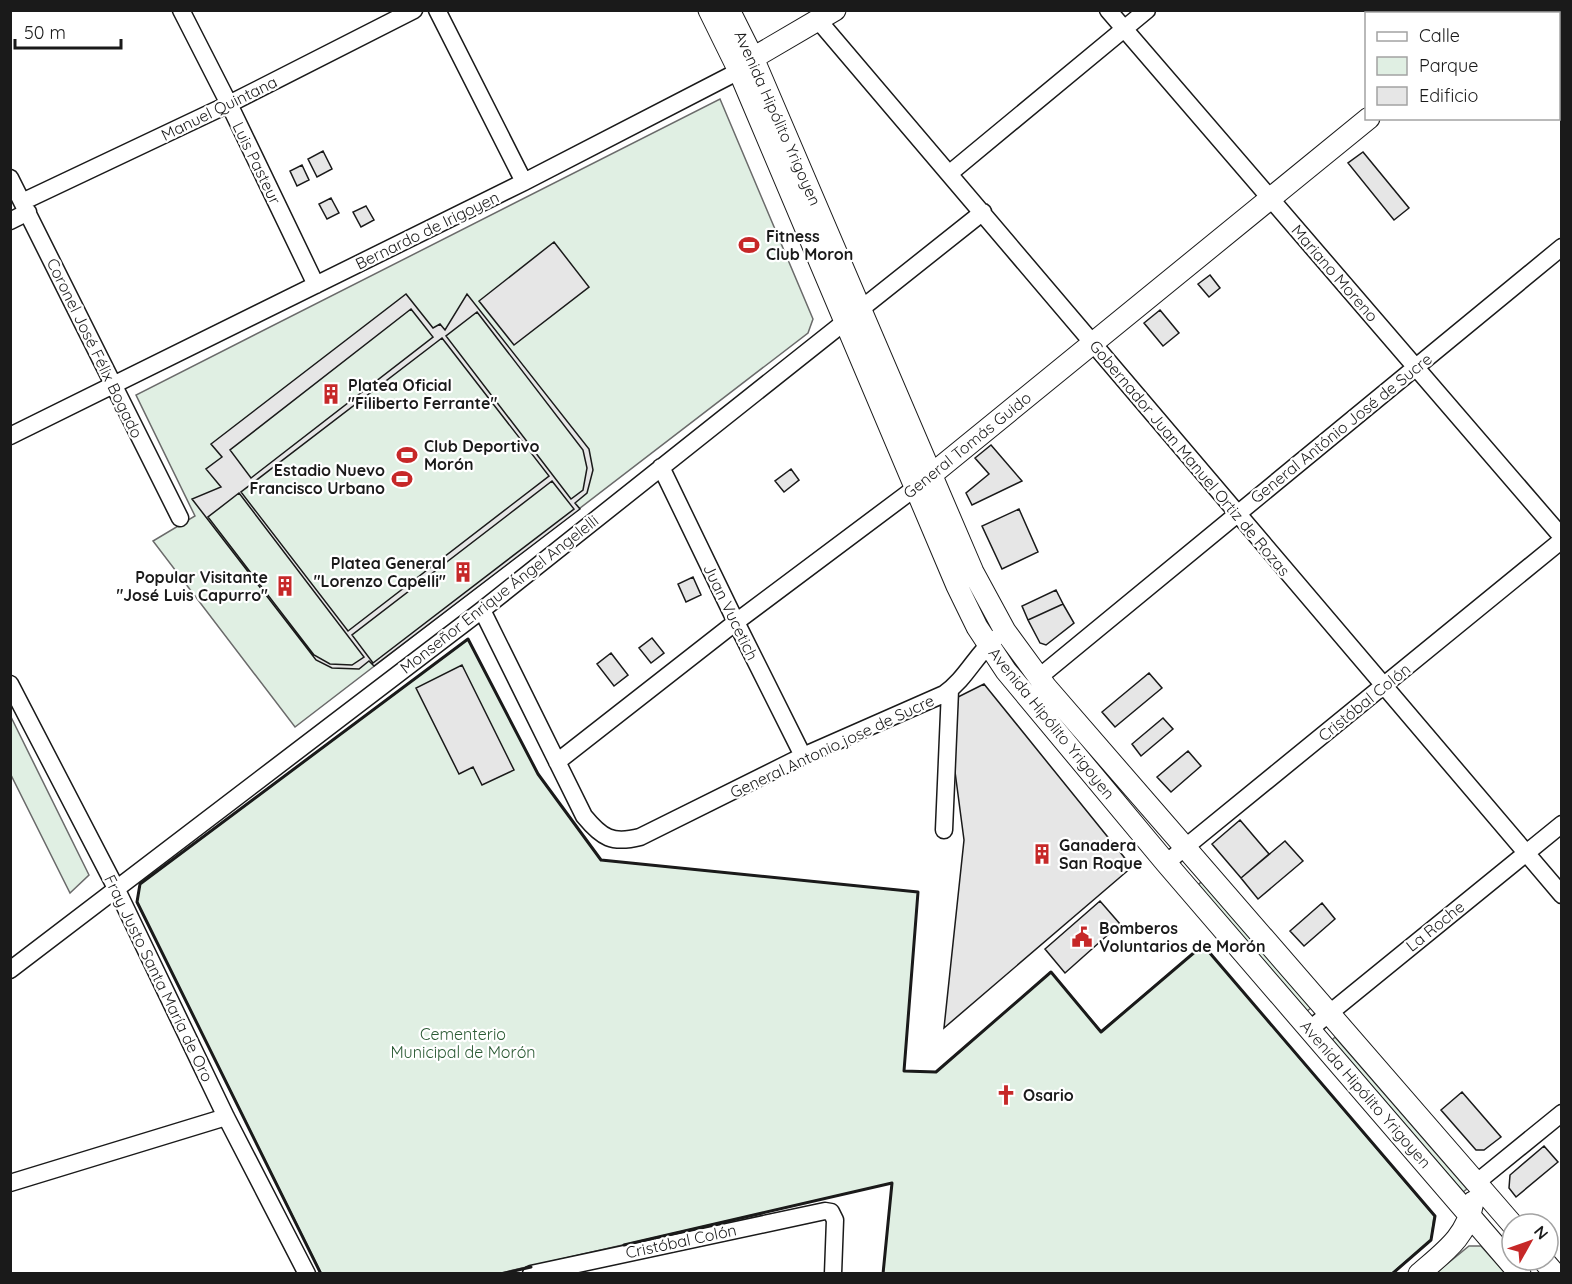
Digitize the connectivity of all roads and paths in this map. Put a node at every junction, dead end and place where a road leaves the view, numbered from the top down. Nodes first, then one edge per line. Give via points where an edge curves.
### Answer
1 (181, 10) edge
2 (414, 10) edge
3 (437, 10) edge
4 (710, 10) edge
5 (729, 10) edge
6 (1108, 10) edge
7 (1147, 10) edge
8 (827, 15) edge
9 (1124, 30) junction
10 (746, 64) junction
11 (229, 104) junction
12 (1367, 120) edge
13 (950, 173) junction
14 (10, 178) edge
15 (524, 182) junction
16 (1271, 199) junction
17 (25, 207) junction
18 (983, 212) junction
19 (10, 221) edge
20 (1562, 248) edge
21 (316, 285) junction
22 (852, 316) junction
23 (1093, 344) junction
24 (1416, 368) junction
25 (114, 386) junction
26 (10, 436) edge
27 (661, 467) junction
28 (923, 481) junction
29 (1238, 513) junction
30 (180, 518) dead end
31 (1562, 538) edge
32 (482, 610) junction
33 (736, 622) junction
34 (1005, 631) junction
35 (988, 644) junction
36 (1038, 678) junction
37 (10, 684) edge
38 (1384, 686) junction
39 (950, 690) junction
40 (803, 756) junction
41 (557, 762) junction
42 (1562, 824) edge
43 (944, 830) dead end
44 (1185, 849) junction
45 (1527, 853) junction
46 (1166, 862) junction
47 (117, 890) junction
48 (1562, 895) edge
49 (10, 970) edge
50 (1328, 1013) junction
51 (1310, 1029) junction
52 (1562, 1113) edge
53 (226, 1117) junction
54 (10, 1183) edge
55 (1476, 1183) junction
56 (1501, 1212) edge
57 (1471, 1215) junction
58 (560, 1270) edge
59 (307, 1274) edge
60 (531, 1274) edge
61 (833, 1274) edge
62 (1419, 1274) edge
63 (1520, 1274) edge

1 - 11 street, Luis Pasteur
2 - 11 street, Manuel Quintana
3 - 15 street
4 - 10 main road, Avenida Hipólito Yrigoyen
5 - 10 main road, Avenida Hipólito Yrigoyen
6 - 9 street, Mariano Moreno
7 - 9 street
8 - 10 main road, Bernardo de Irigoyen
8 - 13 street, Gobernador Juan Manuel Ortiz de Rozas
9 - 13 street
9 - 16 street, Mariano Moreno
10 - 15 street, Bernardo de Irigoyen
10 - 22 main road, Avenida Hipólito Yrigoyen
11 - 17 street, Manuel Quintana
11 - 21 street, Luis Pasteur
12 - 16 main road, General Tomás Guido
13 - 18 street, Gobernador Juan Manuel Ortiz de Rozas
14 - 17 street, Coronel José Félix Bogado
15 - 21 street, Bernardo de Irigoyen
16 - 23 main road, General Tomás Guido
16 - 24 street, Mariano Moreno
17 - 19 street, Manuel Quintana
17 - 25 street, Coronel José Félix Bogado
18 - 22 street, Monseñor Enrique Ángel Angelelli
18 - 23 street, Gobernador Juan Manuel Ortiz de Rozas
20 - 24 street, General António José de Sucre
21 - 25 street, Bernardo de Irigoyen
22 - 27 street, Monseñor Enrique Ángel Angelelli
22 - 28 main road, Avenida Hipólito Yrigoyen
23 - 28 main road, General Tomás Guido
23 - 29 street, Gobernador Juan Manuel Ortiz de Rozas
24 - 29 street, General António José de Sucre
24 - 31 street, Mariano Moreno
25 - 26 street, Bernardo de Irigoyen
25 - 30 street, Coronel José Félix Bogado
27 - 32 street, Monseñor Enrique Ángel Angelelli
27 - 33 street, Juan Vucetich
28 - 33 street, General Tomás Guido
28 - 34 main road, Avenida Hipólito Yrigoyen
28 - 35 main road, Avenida Hipólito Yrigoyen via 957,586
29 - 36 street, General António José de Sucre
29 - 38 street, Gobernador Juan Manuel Ortiz de Rozas
31 - 38 street, Cristóbal Colón
32 - 41 street
32 - 47 street, Monseñor Enrique Ángel Angelelli
33 - 40 street, Juan Vucetich
33 - 41 street, General Tomás Guido
34 - 35 street, General Antonio jose de Sucre
34 - 36 main road, Avenida Hipólito Yrigoyen
35 - 39 street, General Antonio jose de Sucre
35 - 46 main road, Avenida Hipólito Yrigoyen
36 - 44 main road, Avenida Hipólito Yrigoyen
37 - 47 street, Fray Justo Santa María de Oro
38 - 44 street, Cristóbal Colón
38 - 45 street, Gobernador Juan Manuel Ortiz de Rozas
39 - 40 street, General Antonio jose de Sucre
39 - 43 street
40 - 41 street, General Antonio jose de Sucre via 640,837 619,841 607,838 584,816
42 - 45 street, La Roche
44 - 46 street, Cristóbal Colón
44 - 50 main road, Avenida Hipólito Yrigoyen
45 - 48 street, Gobernador Juan Manuel Ortiz de Rozas
45 - 50 street, La Roche
46 - 51 main road, Avenida Hipólito Yrigoyen
47 - 49 street, Monseñor Enrique Ángel Angelelli
47 - 53 street, Fray Justo Santa María de Oro
50 - 51 street, La Roche
50 - 55 main road, Avenida Hipólito Yrigoyen
51 - 57 main road, Avenida Hipólito Yrigoyen
52 - 55 street
53 - 54 street
53 - 59 street, Fray Justo Santa María de Oro
55 - 56 main road, Avenida Hipólito Yrigoyen
55 - 57 main road
57 - 62 main road via 1458,1240
57 - 63 main road, Avenida Hipólito Yrigoyen
58 - 60 street, Cristóbal Colón
58 - 61 street, Cristóbal Colón via 825,1211 831,1212 835,1220

